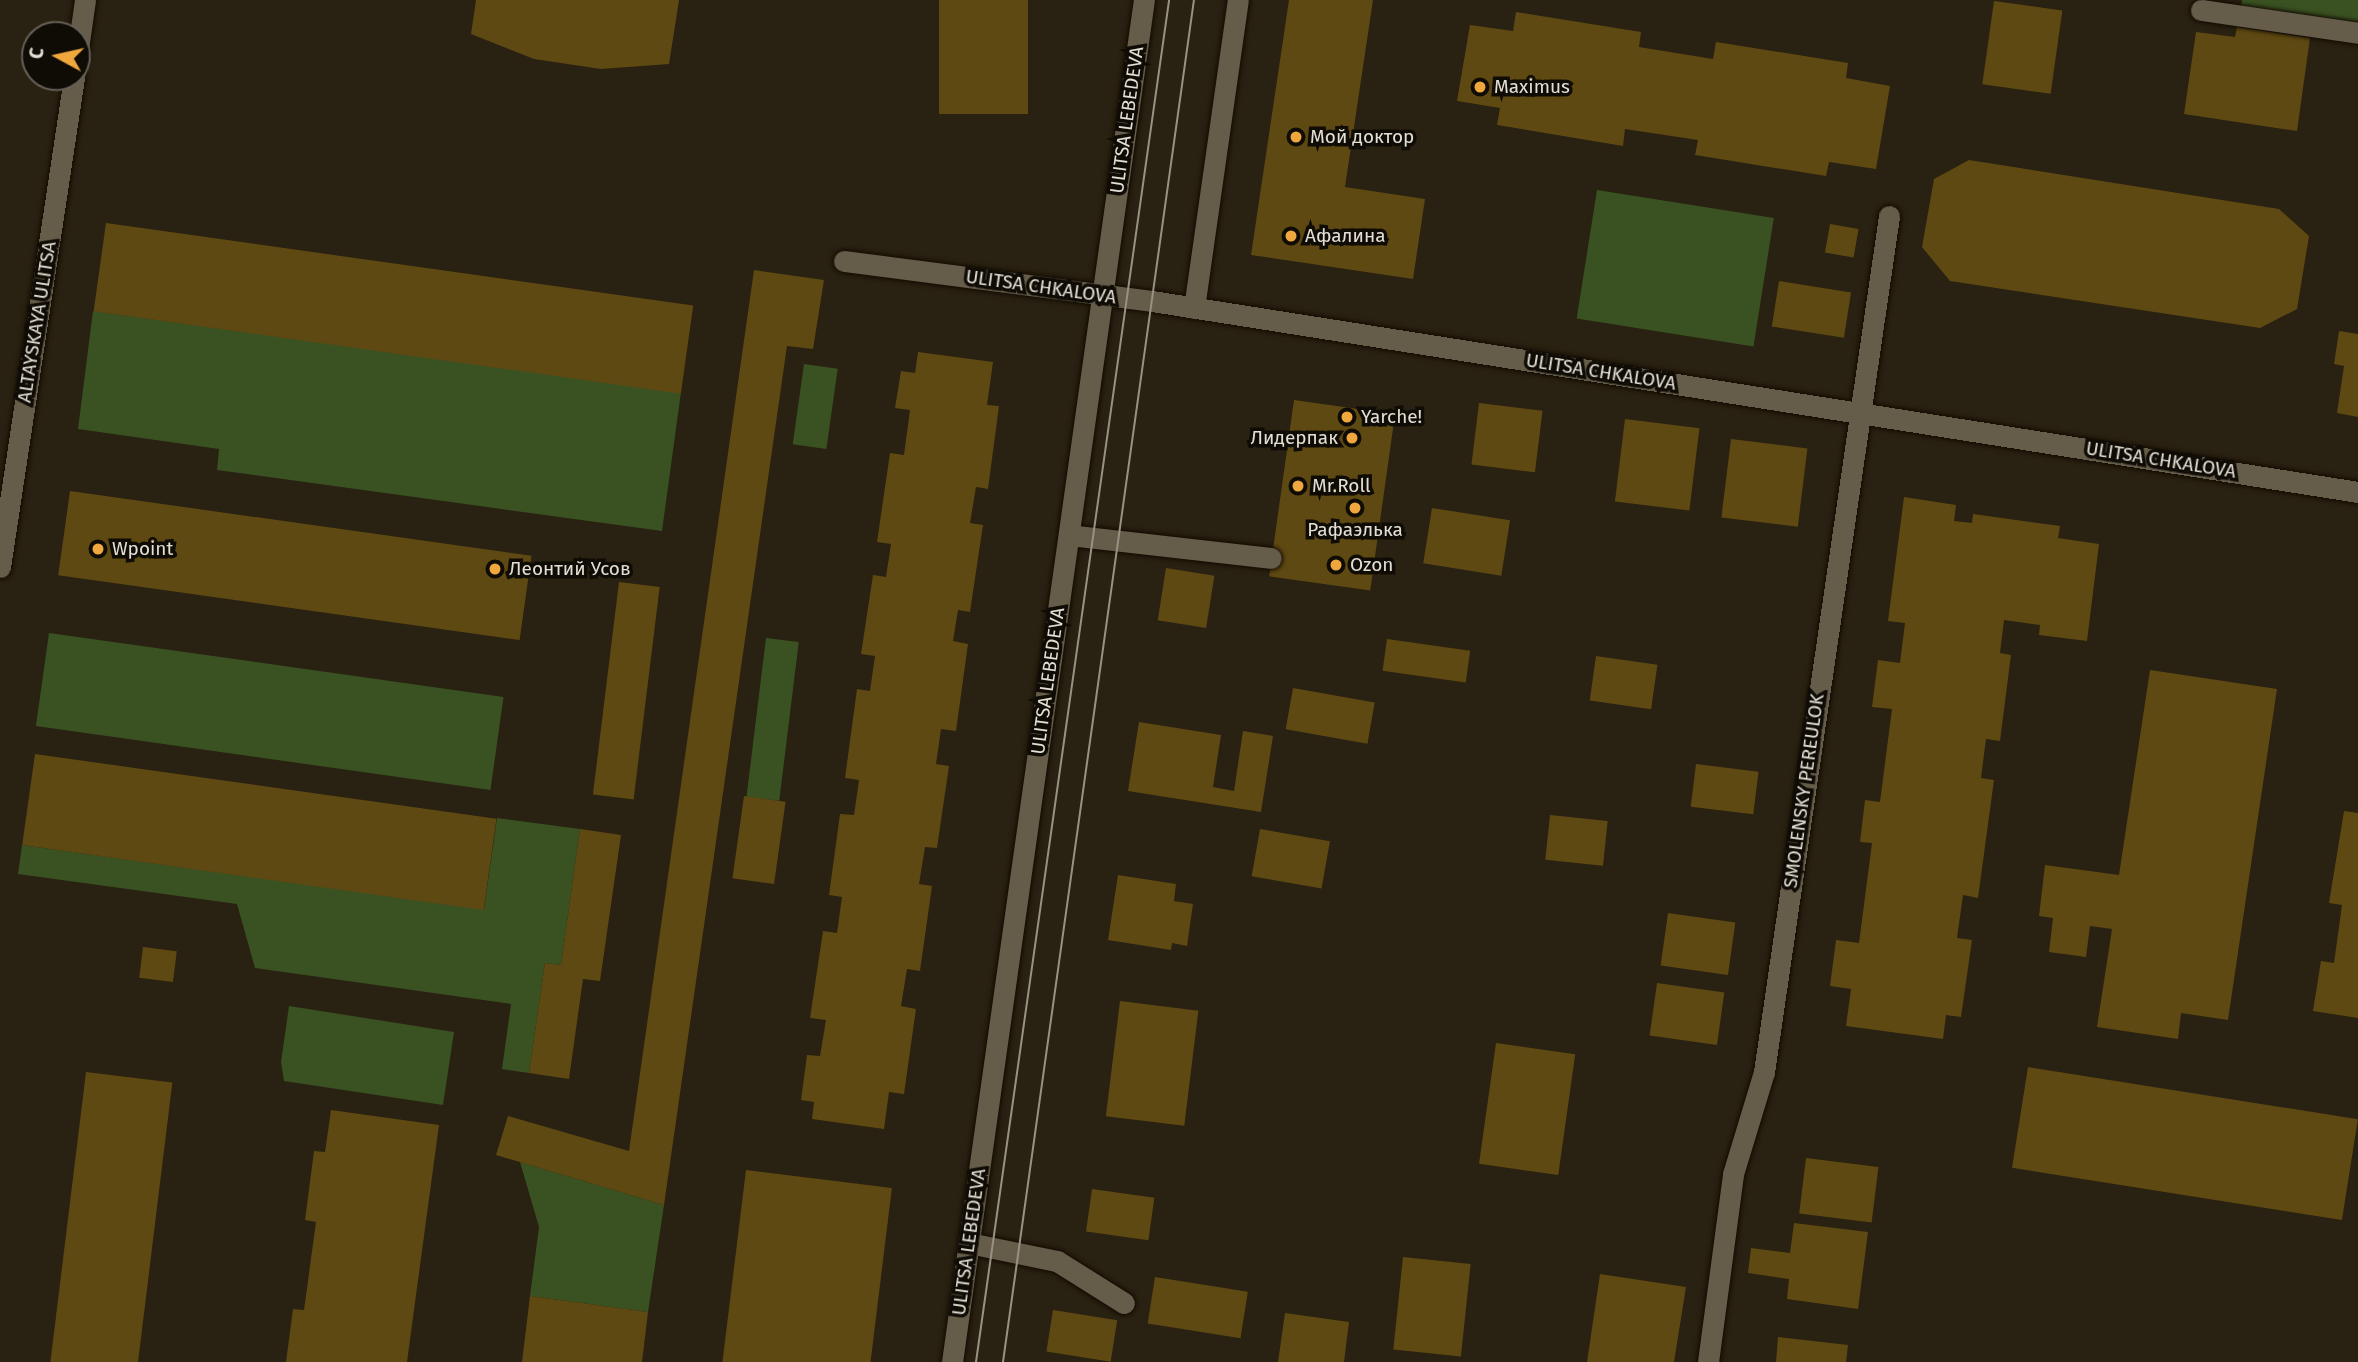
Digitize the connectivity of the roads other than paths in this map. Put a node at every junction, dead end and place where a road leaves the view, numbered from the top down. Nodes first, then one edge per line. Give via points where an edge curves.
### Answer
1 (85, 0) edge
2 (1144, 0) edge
3 (1238, 0) edge
4 (2201, 10) dead end
5 (82, 21) edge
6 (2358, 33) edge
7 (72, 91) edge
8 (1889, 216) dead end
9 (844, 261) dead end
10 (1102, 295) junction
11 (1194, 308) junction
12 (1859, 413) junction
13 (2358, 492) edge
14 (1069, 535) junction
15 (1270, 558) dead end
16 (0, 567) edge
17 (969, 1243) junction
18 (1124, 1303) dead end
19 (952, 1362) edge
20 (1708, 1362) edge

1 - 5 street
2 - 10 street, ULITSA LEBEDEVA
3 - 11 street
4 - 6 street
7 - 16 street, ALTAYSKAYA ULITSA
8 - 12 street, SMOLENSKY PEREULOK
9 - 10 street, ULITSA CHKALOVA
10 - 11 street, ULITSA CHKALOVA
10 - 14 street, ULITSA LEBEDEVA
11 - 12 street, ULITSA CHKALOVA
12 - 13 street, ULITSA CHKALOVA
12 - 20 street, SMOLENSKY PEREULOK via 1764,1072 1733,1174
14 - 15 street
14 - 17 street, ULITSA LEBEDEVA
17 - 18 street via 1057,1261
17 - 19 street, ULITSA LEBEDEVA

